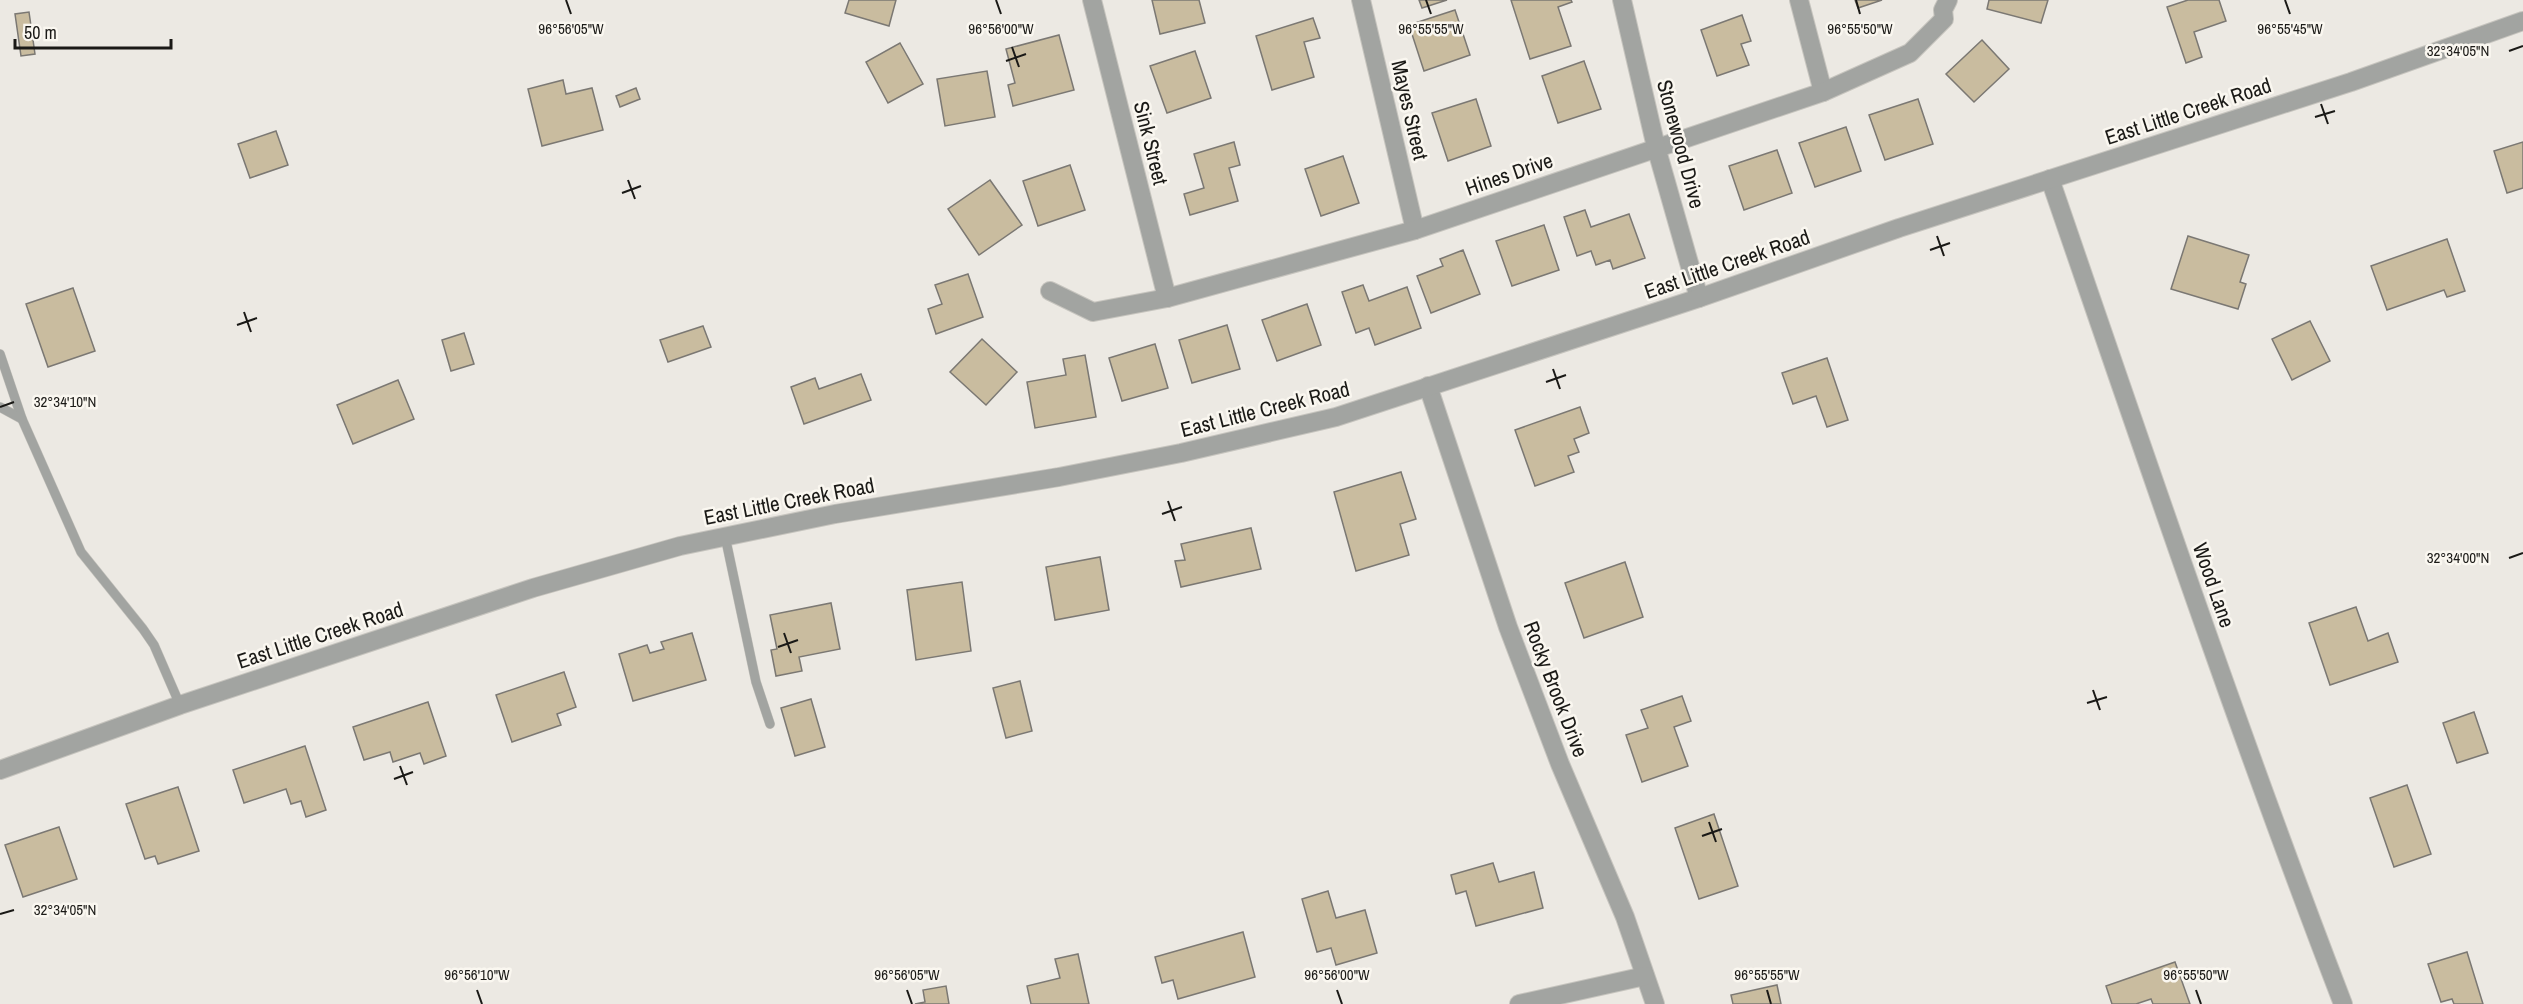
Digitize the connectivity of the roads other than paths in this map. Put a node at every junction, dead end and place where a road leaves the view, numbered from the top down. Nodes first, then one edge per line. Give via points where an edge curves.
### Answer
1 (1092, 0) edge
2 (1361, 0) edge
3 (1622, 0) edge
4 (1799, 0) edge
5 (1948, 0) edge
6 (2523, 21) edge
7 (1823, 92) junction
8 (1656, 147) junction
9 (2050, 179) junction
10 (1415, 230) junction
11 (1050, 291) dead end
12 (1167, 298) junction
13 (1699, 298) junction
14 (0, 354) edge
15 (1428, 386) junction
16 (0, 407) edge
17 (22, 419) junction
18 (725, 536) junction
19 (180, 705) junction
20 (770, 724) dead end
21 (0, 770) edge
22 (1646, 975) junction
23 (1519, 1004) edge
24 (1655, 1004) edge
25 (2343, 1004) edge

1 - 12 street, Sink Street
2 - 10 street, Mayes Street
3 - 8 street, Stonewood Drive
4 - 7 street
5 - 7 street, Hines Drive via 1944,19 1910,53
6 - 9 street, East Little Creek Road via 2351,82
7 - 8 street, Hines Drive
8 - 10 street, Hines Drive
8 - 13 street, Stonewood Drive
9 - 13 street, East Little Creek Road
9 - 25 street, Wood Lane via 2206,632
10 - 12 street, Hines Drive
11 - 12 street, Hines Drive via 1093,312
13 - 15 street, East Little Creek Road
14 - 17 lane
15 - 18 street, East Little Creek Road via 1336,417 1181,453
15 - 22 street, Rocky Brook Drive via 1508,627
16 - 17 lane
17 - 19 lane via 81,552 143,628
18 - 19 street, East Little Creek Road via 533,588
18 - 20 lane via 756,682
19 - 21 street, East Little Creek Road
22 - 23 street
22 - 24 street, Rocky Brook Drive

